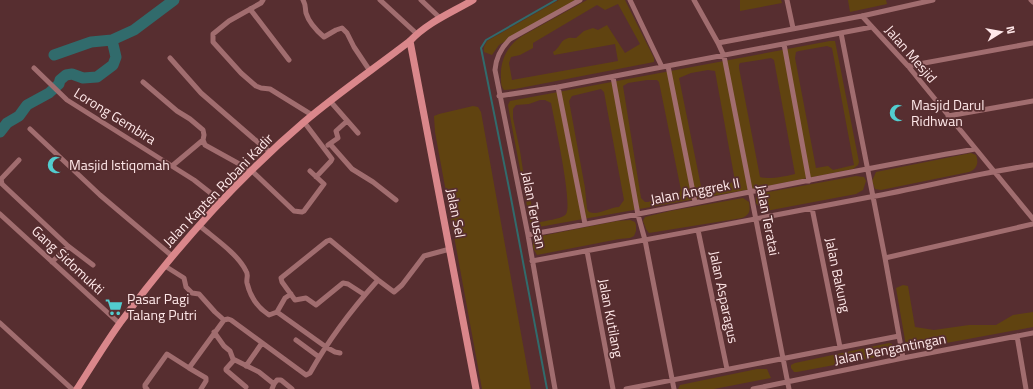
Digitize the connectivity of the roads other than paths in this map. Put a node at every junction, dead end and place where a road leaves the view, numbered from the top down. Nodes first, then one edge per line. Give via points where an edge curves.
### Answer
1 (263, 0) edge
2 (303, 0) edge
3 (380, 0) edge
4 (421, 0) edge
5 (580, 0) edge
6 (630, 0) edge
7 (694, 0) edge
8 (787, 0) edge
9 (933, 0) edge
10 (1031, 0) edge
11 (468, 1) edge
12 (1033, 2) edge
13 (250, 9) junction
14 (862, 16) junction
15 (440, 18) junction
16 (872, 27) junction
17 (793, 28) junction
18 (841, 33) junction
19 (417, 34) junction
20 (410, 41) junction
21 (718, 43) junction
22 (1033, 43) edge
23 (784, 44) junction
24 (724, 56) junction
25 (170, 58) dead end
26 (289, 60) dead end
27 (668, 66) junction
28 (908, 66) junction
29 (662, 67) junction
30 (34, 68) dead end
31 (370, 71) junction
32 (613, 77) junction
33 (142, 82) dead end
34 (558, 87) junction
35 (499, 96) junction
36 (330, 101) junction
37 (1033, 102) edge
38 (312, 115) junction
39 (948, 116) junction
40 (347, 120) junction
41 (304, 122) junction
42 (30, 129) dead end
43 (358, 133) dead end
44 (203, 140) junction
45 (330, 144) junction
46 (324, 148) junction
47 (975, 149) junction
48 (270, 152) junction
49 (338, 153) junction
50 (331, 158) junction
51 (19, 160) dead end
52 (1033, 165) edge
53 (172, 166) junction
54 (866, 169) junction
55 (0, 171) edge
56 (252, 171) junction
57 (310, 171) dead end
58 (993, 171) junction
59 (5, 175) junction
60 (316, 177) junction
61 (808, 181) junction
62 (751, 192) junction
63 (872, 197) junction
64 (396, 200) dead end
65 (222, 202) junction
66 (695, 202) junction
67 (812, 208) junction
68 (0, 214) edge
69 (638, 215) junction
70 (756, 219) junction
71 (1033, 219) edge
72 (585, 224) junction
73 (1033, 224) edge
74 (200, 226) junction
75 (698, 230) junction
76 (528, 235) junction
77 (645, 240) junction
78 (68, 246) junction
79 (450, 249) junction
80 (587, 250) junction
81 (172, 256) junction
82 (885, 258) junction
83 (532, 261) junction
84 (52, 262) junction
85 (93, 265) dead end
86 (165, 266) junction
87 (378, 280) junction
88 (291, 294) junction
89 (364, 295) junction
90 (277, 312) junction
91 (224, 320) junction
92 (0, 322) edge
93 (120, 324) junction
94 (214, 332) junction
95 (1033, 333) edge
96 (899, 336) junction
97 (1017, 336) junction
98 (296, 340) dead end
99 (262, 343) junction
100 (326, 347) junction
101 (840, 347) junction
102 (340, 353) dead end
103 (319, 357) junction
104 (783, 358) junction
105 (903, 358) junction
106 (234, 360) junction
107 (246, 366) junction
108 (189, 368) junction
109 (727, 369) junction
110 (672, 380) junction
111 (788, 382) junction
112 (273, 386) edge
113 (246, 387) dead end
114 (72, 389) edge
115 (77, 389) edge
116 (147, 389) edge
117 (201, 389) edge
118 (292, 389) edge
119 (476, 389) edge
120 (555, 389) edge
121 (613, 389) edge
122 (626, 389) edge
123 (674, 389) edge
124 (753, 389) edge
125 (789, 389) edge
126 (1026, 389) edge

1 - 13 street
2 - 31 street via 312,25 324,37 342,28
3 - 19 street
4 - 15 street
5 - 35 street, Jalan Terusan via 510,39 500,50 495,64
6 - 29 street
7 - 21 street, Jalan Teratai
8 - 17 street
9 - 14 street
10 - 12 street
11 - 15 main road, Jalan Kapten Robani Kadir
13 - 26 street
13 - 38 street via 212,34 213,42 256,86 270,89
14 - 16 street, Jalan Mesjid
14 - 17 street
15 - 19 main road, Jalan Kapten Robani Kadir
16 - 18 street
16 - 28 street, Jalan Mesjid
17 - 21 street
18 - 23 street
18 - 54 street
19 - 20 main road, Jalan Kapten Robani Kadir
20 - 31 main road, Jalan Kapten Robani Kadir
20 - 79 main road, Jalan Sel
21 - 24 street, Jalan Teratai
22 - 28 street
23 - 24 street
23 - 61 street
24 - 27 street
24 - 62 street, Jalan Teratai
25 - 48 street via 201,93
27 - 29 street
27 - 66 street
28 - 39 street, Jalan Mesjid
29 - 32 street
30 - 53 street, Lorong Gembira via 66,100
31 - 36 main road, Jalan Kapten Robani Kadir
32 - 34 street
32 - 69 street
33 - 44 street via 203,130
34 - 35 street
34 - 72 street
35 - 76 street, Jalan Terusan
36 - 38 main road, Jalan Kapten Robani Kadir
36 - 40 street
37 - 39 street
38 - 41 main road, Jalan Kapten Robani Kadir
39 - 47 street, Jalan Mesjid
40 - 43 street
40 - 45 street via 336,131 338,138
41 - 46 street
41 - 48 main road, Jalan Kapten Robani Kadir
42 - 81 street via 100,196
44 - 53 street
44 - 56 street via 205,145
45 - 46 street
45 - 49 street
46 - 50 street
47 - 54 street, Jalan Anggrek II
47 - 58 street, Jalan Mesjid
48 - 56 main road, Jalan Kapten Robani Kadir
49 - 50 street
49 - 64 street via 353,170
50 - 60 street via 332,161
51 - 59 street
52 - 58 street
53 - 65 street, Lorong Gembira
54 - 61 street, Jalan Anggrek II
54 - 63 street
55 - 59 street
56 - 60 street via 294,211 302,212 324,184
56 - 65 main road, Jalan Kapten Robani Kadir
57 - 60 street
58 - 63 street
58 - 71 street, Jalan Mesjid
59 - 78 street via 0,180 4,186
61 - 62 street, Jalan Anggrek II
62 - 66 street, Jalan Anggrek II
62 - 70 street, Jalan Teratai
63 - 67 street
63 - 82 street
65 - 74 main road, Jalan Kapten Robani Kadir
66 - 69 street, Jalan Anggrek II
67 - 70 street
67 - 101 street, Jalan Bakung
68 - 84 street, Gang Sidomukti
69 - 72 street, Jalan Anggrek II
69 - 77 street
70 - 75 street
70 - 104 street, Jalan Teratai
72 - 76 street, Jalan Anggrek II
73 - 82 street
74 - 81 main road, Jalan Kapten Robani Kadir
74 - 90 street via 241,262 247,273 252,295 263,311 269,315
75 - 77 street
75 - 109 street, Jalan Asparagus
76 - 83 street, Jalan Terusan
77 - 80 street
77 - 110 street
78 - 84 street
78 - 85 street
79 - 87 street via 424,256 396,291
79 - 119 main road, Jalan Sel
80 - 83 street
80 - 121 street, Jalan Kutilang
81 - 86 main road, Jalan Kapten Robani Kadir
82 - 96 street
83 - 120 street, Jalan Terusan
84 - 93 street, Gang Sidomukti
86 - 91 street via 184,278 192,293 199,294
86 - 93 main road, Jalan Kapten Robani Kadir
87 - 88 street via 329,240 281,278
87 - 89 street
88 - 89 street via 295,300 306,298 317,305 344,283
88 - 90 street via 285,298
89 - 100 street
90 - 100 street
91 - 94 street
91 - 99 street via 231,320
92 - 114 street
93 - 115 main road, Jalan Kapten Robani Kadir
94 - 106 street
94 - 108 street
95 - 97 street, Jalan Pengantingan
96 - 101 street
96 - 105 street
97 - 105 street, Jalan Pengantingan
97 - 126 street
98 - 103 street
99 - 103 street via 307,375
99 - 107 street
100 - 102 street
100 - 103 street
101 - 104 street
104 - 109 street
104 - 111 street, Jalan Teratai
105 - 111 street, Jalan Pengantingan
106 - 107 street
106 - 113 street via 226,370
107 - 112 street via 263,375
108 - 116 street via 167,354 145,385
108 - 117 street via 206,378
109 - 110 street
110 - 122 street
110 - 123 street
111 - 124 street, Jalan Pengantingan
111 - 125 street, Jalan Teratai
112 - 118 street via 281,380

